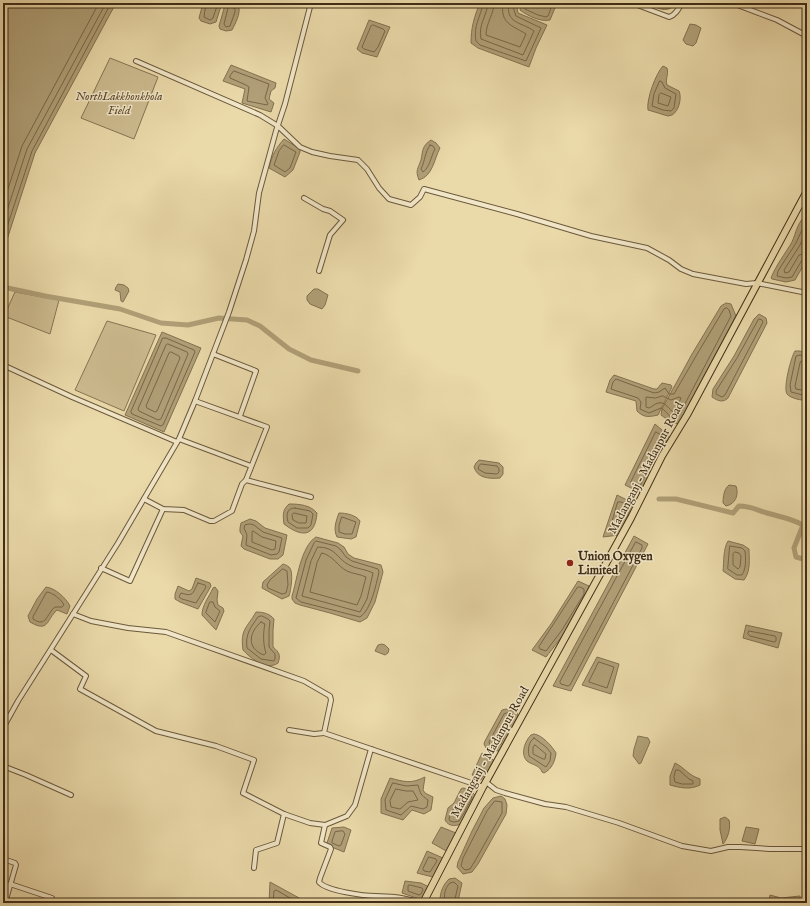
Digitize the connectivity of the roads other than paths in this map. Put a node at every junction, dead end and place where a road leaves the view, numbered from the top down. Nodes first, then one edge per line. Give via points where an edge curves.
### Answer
1 (311, 3) edge
2 (632, 3) edge
3 (682, 3) edge
4 (732, 3) edge
5 (807, 36) edge
6 (136, 61) dead end
7 (278, 126) junction
8 (807, 191) edge
9 (304, 198) dead end
10 (319, 271) dead end
11 (757, 283) junction
12 (807, 293) edge
13 (213, 354) junction
14 (3, 365) edge
15 (195, 401) junction
16 (240, 416) junction
17 (178, 441) junction
18 (251, 466) junction
19 (246, 480) junction
20 (311, 496) dead end
21 (144, 499) junction
22 (163, 509) junction
23 (101, 568) junction
24 (73, 614) junction
25 (51, 650) junction
26 (3, 728) edge
27 (289, 730) dead end
28 (324, 733) junction
29 (371, 749) junction
30 (3, 766) edge
31 (484, 784) junction
32 (70, 795) dead end
33 (284, 814) junction
34 (325, 825) junction
35 (807, 849) edge
36 (3, 860) edge
37 (254, 868) dead end
38 (10, 884) junction
39 (5, 903) edge
40 (51, 903) edge
41 (423, 903) edge

1 - 7 street
2 - 3 street via 669,16 672,16
4 - 5 street via 777,20
6 - 7 street via 260,115
7 - 11 street via 300,147 312,152 358,160 389,199 411,205 424,189 591,236 647,248 693,274 746,284
7 - 13 street via 259,193 254,231 246,260
8 - 11 main road, Madanganj - Madanpur Road
9 - 10 street via 343,220 330,235
11 - 12 street
11 - 31 main road, Madanganj - Madanpur Road via 687,415 662,456 632,518
13 - 15 street
13 - 16 street via 256,371
14 - 17 street
15 - 16 street
15 - 17 street
16 - 18 street via 268,427
17 - 18 street
17 - 21 street
18 - 19 street
19 - 20 street
19 - 22 street via 232,511 215,520 210,521 184,510
21 - 22 street
21 - 23 street
22 - 23 street via 130,581
23 - 24 street
24 - 25 street
24 - 28 street via 91,621 166,632 304,681 330,696
25 - 26 street
25 - 33 street via 86,676 80,689 136,721 156,731 216,746 254,760 243,793
27 - 28 street
28 - 29 street
29 - 31 street
29 - 34 street via 355,805 347,816
30 - 32 street
31 - 35 street via 505,793 619,822 682,846 711,851 728,847
31 - 41 main road, Madanganj - Madanpur Road
33 - 34 street
33 - 37 street via 277,843 256,850
34 - 41 street via 322,843 330,849 320,878 321,885 356,894 396,897
36 - 38 street via 16,865
38 - 39 street
38 - 40 street via 52,898

